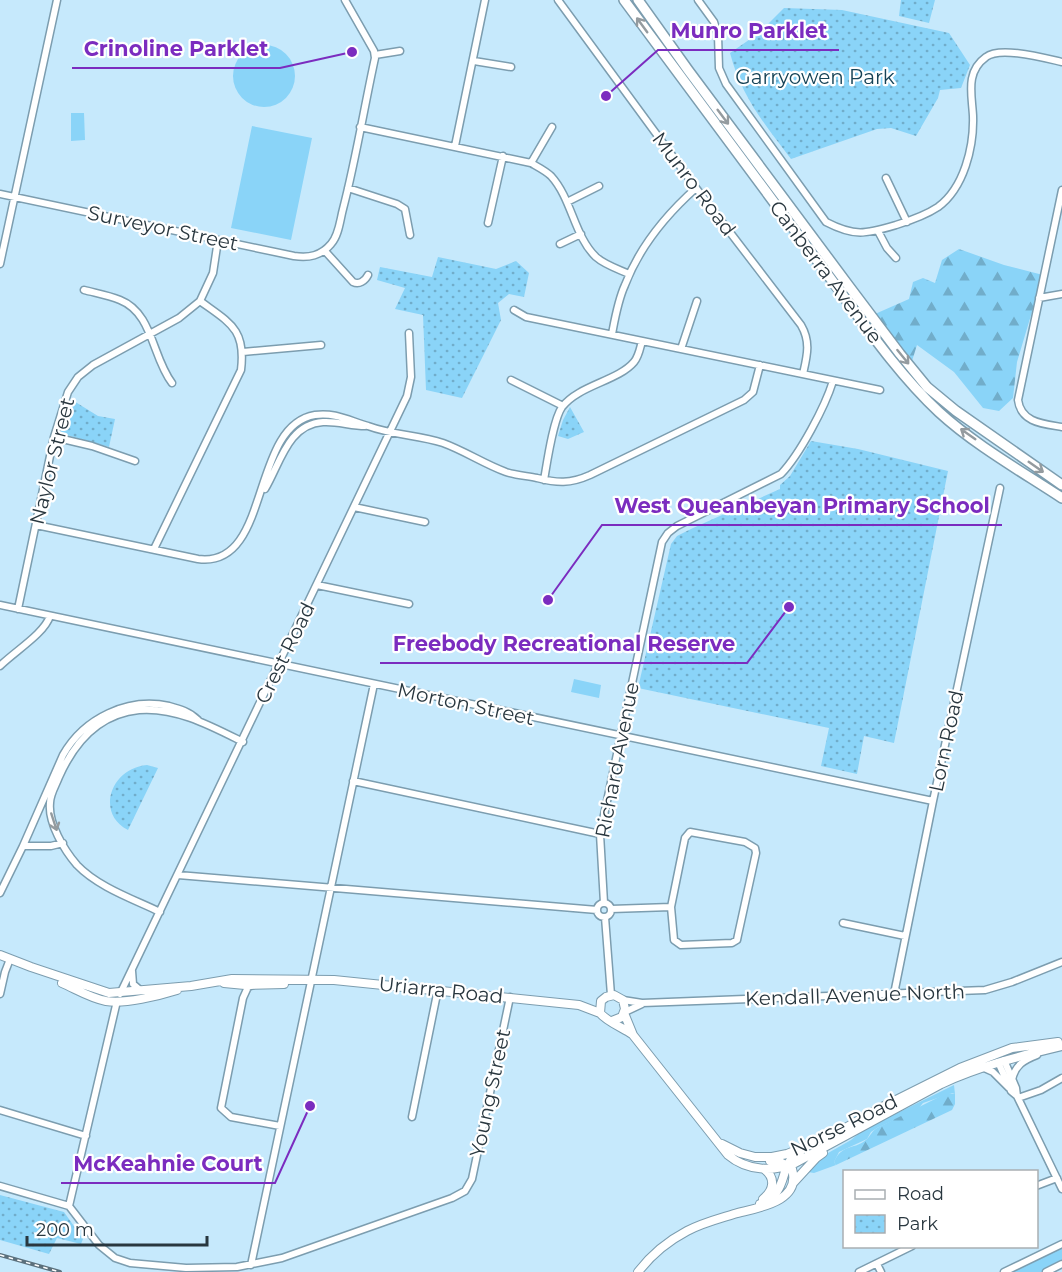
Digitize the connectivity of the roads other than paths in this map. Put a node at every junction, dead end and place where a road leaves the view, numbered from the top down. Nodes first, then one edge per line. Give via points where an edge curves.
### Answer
1 (57, 0) edge
2 (345, 0) edge
3 (486, 0) edge
4 (558, 0) edge
5 (638, 0) edge
6 (698, 0) edge
7 (627, 2) edge
8 (400, 51) dead end
9 (375, 55) junction
10 (474, 61) junction
11 (1062, 62) edge
12 (511, 67) dead end
13 (360, 127) junction
14 (552, 127) dead end
15 (455, 146) junction
16 (503, 156) junction
17 (531, 163) junction
18 (886, 178) dead end
19 (599, 186) dead end
20 (348, 188) junction
21 (696, 188) junction
22 (1062, 190) edge
23 (0, 194) edge
24 (14, 196) junction
25 (567, 202) junction
26 (906, 222) junction
27 (488, 223) dead end
28 (878, 231) junction
29 (581, 234) junction
30 (410, 236) dead end
31 (218, 240) junction
32 (560, 243) dead end
33 (325, 251) junction
34 (896, 258) dead end
35 (0, 264) edge
36 (629, 274) junction
37 (368, 275) dead end
38 (84, 290) dead end
39 (1062, 294) edge
40 (1039, 298) junction
41 (200, 301) junction
42 (697, 301) dead end
43 (514, 310) dead end
44 (409, 333) dead end
45 (612, 334) junction
46 (150, 336) junction
47 (642, 340) junction
48 (321, 345) dead end
49 (681, 349) junction
50 (243, 352) junction
51 (760, 365) junction
52 (803, 374) junction
53 (512, 380) dead end
54 (833, 381) junction
55 (172, 383) dead end
56 (880, 390) dead end
57 (562, 406) junction
58 (1062, 427) edge
59 (390, 432) junction
60 (54, 437) junction
61 (135, 461) dead end
62 (544, 480) junction
63 (1062, 485) edge
64 (1000, 488) dead end
65 (1062, 498) edge
66 (354, 507) junction
67 (425, 522) dead end
68 (36, 525) junction
69 (154, 549) junction
70 (317, 585) junction
71 (409, 604) dead end
72 (0, 605) edge
73 (18, 609) junction
74 (51, 616) junction
75 (279, 664) junction
76 (0, 666) edge
77 (374, 684) junction
78 (198, 720) junction
79 (621, 736) junction
80 (243, 742) junction
81 (353, 781) junction
82 (50, 800) junction
83 (933, 801) junction
84 (40, 810) junction
85 (600, 834) junction
86 (63, 843) junction
87 (23, 846) junction
88 (43, 846) junction
89 (70, 856) junction
90 (178, 875) junction
91 (331, 888) junction
92 (0, 893) edge
93 (604, 903) junction
94 (670, 907) junction
95 (611, 909) junction
96 (597, 910) junction
97 (160, 912) junction
98 (605, 917) junction
99 (843, 923) dead end
100 (905, 936) junction
101 (0, 955) edge
102 (10, 959) junction
103 (1062, 963) edge
104 (133, 967) junction
105 (307, 981) junction
106 (210, 983) junction
107 (233, 984) junction
108 (253, 985) junction
109 (191, 986) junction
110 (438, 989) junction
111 (145, 990) junction
112 (0, 994) edge
113 (894, 994) junction
114 (611, 995) junction
115 (510, 997) junction
116 (118, 998) junction
117 (243, 998) junction
118 (623, 1000) junction
119 (601, 1001) junction
120 (642, 1003) junction
121 (579, 1005) junction
122 (625, 1012) junction
123 (600, 1013) junction
124 (612, 1021) junction
125 (633, 1035) junction
126 (1062, 1044) edge
127 (1051, 1048) junction
128 (999, 1057) junction
129 (982, 1067) junction
130 (1062, 1078) edge
131 (1012, 1080) junction
132 (1011, 1091) junction
133 (1018, 1097) junction
134 (0, 1110) edge
135 (412, 1117) dead end
136 (280, 1126) junction
137 (860, 1128) junction
138 (833, 1135) junction
139 (86, 1136) junction
140 (713, 1138) junction
141 (732, 1150) junction
142 (787, 1166) junction
143 (764, 1169) junction
144 (1057, 1178) junction
145 (1038, 1185) edge
146 (0, 1186) edge
147 (790, 1186) junction
148 (1062, 1189) edge
149 (69, 1206) junction
150 (748, 1207) junction
151 (735, 1214) junction
152 (1062, 1244) edge
153 (908, 1248) edge
154 (877, 1264) junction
155 (1062, 1264) edge
156 (251, 1265) junction
157 (638, 1272) edge
158 (859, 1272) edge
159 (880, 1272) edge
160 (1004, 1272) edge
161 (1046, 1272) edge

1 - 24 street
2 - 9 street
3 - 10 street
4 - 21 street, Munro Road
5 -> 63 highway, Canberra Avenue via 927,387
6 - 28 street via 714,22 719,68 726,84 826,222 844,232
65 -> 7 highway, Canberra Avenue via 963,431 917,390
8 - 9 street
9 - 13 street
10 - 12 street
10 - 15 street
11 - 26 street via 1004,53 987,56 977,65 970,80 970,148 958,183 938,207
13 - 15 street
13 - 20 street
14 - 17 street
15 - 16 street
16 - 17 street
16 - 27 street
17 - 25 street via 550,176
18 - 26 street
19 - 25 street
20 - 30 street via 405,209
20 - 33 street via 336,235
21 - 36 street via 654,234
21 - 52 street, Munro Road via 806,333
22 - 40 street
23 - 24 street, Surveyor Street
24 - 31 street, Surveyor Street
24 - 35 street
25 - 29 street
26 - 28 street
28 - 34 street
29 - 32 street
29 - 36 street via 597,258
31 - 33 street, Surveyor Street via 302,257
31 - 41 street, Naylor Street via 213,273
33 - 37 street via 352,282 361,282
36 - 45 street
38 - 46 street via 135,308
39 - 40 street
40 - 58 street via 1018,400 1021,412 1035,422
41 - 46 street, Naylor Street
41 - 50 street via 233,328
42 - 49 street
43 - 45 street via 526,317
44 - 59 street, Crest Road via 410,390
45 - 47 street
46 - 55 street via 163,372
46 - 60 street, Naylor Street via 93,365 78,377 68,392
47 - 49 street
47 - 57 street via 631,366
48 - 50 street
49 - 51 street
50 - 69 street via 241,370
51 - 52 street
51 - 62 street via 753,392 744,400 580,480
52 - 54 street
53 - 57 street
54 - 56 street
54 - 79 street, Richard Avenue via 813,424 781,474 677,526 663,539
57 - 62 street
59 - 62 street via 444,443 507,472
59 - 66 street, Crest Road
59 - 69 street via 330,414 300,421 283,438 234,547 206,560
60 - 61 street
60 - 68 street, Naylor Street
64 - 83 street, Lorn Road
66 - 67 street
66 - 70 street, Crest Road
68 - 69 street
68 - 73 street, Naylor Street
70 - 71 street
70 - 75 street, Crest Road
72 - 73 street, Morton Street
73 - 74 street, Morton Street
74 - 75 street, Morton Street
74 - 76 street via 43,630
75 - 77 street, Morton Street
75 - 80 street, Crest Road
77 - 79 street, Morton Street
77 - 81 street
78 - 80 street
78 - 82 street via 143,710 102,722 72,751
78 - 84 street via 180,709 154,704 106,714 72,741
79 - 83 street, Morton Street
79 - 85 street, Richard Avenue
80 - 90 street, Crest Road
81 - 85 street
81 - 91 street
82 - 84 street
82 -> 86 street via 53,821
83 - 100 street, Lorn Road
84 - 87 street
85 - 93 street, Richard Avenue
86 - 88 street
86 - 89 street
87 - 88 street
87 - 92 street
88 - 89 street
89 - 97 street via 98,881
90 - 91 street
90 - 97 street, Crest Road
91 - 96 street
91 - 105 street
93 - 95 street
93 - 96 street
94 - 94 street via 688,833 699,832 754,846 756,853 735,941 677,943
94 - 95 street
95 - 98 street
96 - 98 street
97 - 104 street, Crest Road
98 - 114 street
99 - 100 street
100 - 113 street, Lorn Road
101 - 102 main road, Uriarra Road
102 - 112 street
102 - 116 main road, Uriarra Road
103 - 113 street, Kendall Avenue North via 985,990
104 - 111 street via 133,984
104 - 116 street, Crest Road
105 - 106 main road, Uriarra Road via 232,979
105 - 108 main road, Uriarra Road
105 - 110 main road, Uriarra Road
105 - 136 street
106 - 107 main road, Uriarra Road
106 - 109 main road, Uriarra Road
107 - 108 main road, Uriarra Road
107 - 117 street
108 - 117 street
109 - 111 main road, Uriarra Road
109 - 116 main road, Uriarra Road via 161,994
110 - 115 main road, Uriarra Road
110 - 135 street
111 - 116 main road, Uriarra Road
113 - 120 street, Kendall Avenue North
114 - 118 main road
114 - 119 main road
115 - 121 main road, Uriarra Road
115 - 156 street, Young Street via 468,1188 452,1198 392,1220
116 - 139 street, Crest Road
117 - 136 street via 221,1102 223,1112
118 - 120 street, Kendall Avenue North
118 - 122 main road
119 - 121 main road, Uriarra Road
119 - 123 main road
120 - 122 street, Kendall Avenue North
121 - 123 main road, Uriarra Road
122 - 124 main road
122 - 125 main road
123 - 124 main road
124 - 125 main road
125 - 140 main road
126 - 127 main road, Norse Road
126 - 128 main road, Norse Road via 1012,1048
127 - 128 main road, Norse Road
127 - 131 street via 1023,1061
128 - 129 main road, Norse Road
128 - 131 street
128 - 132 street
128 - 138 main road, Norse Road via 942,1076
129 - 132 street via 993,1072
129 - 137 main road, Norse Road via 940,1084
130 - 133 street
131 - 133 street
132 - 133 street
133 - 144 street
134 - 139 street
136 - 156 street
137 - 142 main road, Norse Road
137 - 147 main road via 816,1158
138 - 141 main road, Norse Road via 775,1156 754,1157
138 - 142 main road via 796,1155
139 - 149 street, Crest Road
140 - 141 main road, Norse Road
140 - 143 main road, Norse Road via 734,1160
141 - 142 main road via 754,1161
142 - 143 main road, Norse Road
142 - 147 main road via 793,1176
142 - 150 main road via 775,1195
143 - 150 main road via 771,1178 772,1189
144 - 145 street
144 - 148 street
146 - 149 street
147 - 151 main road via 772,1204
149 - 156 street via 99,1245 122,1261 186,1268
150 - 151 main road
151 - 157 main road via 687,1231 664,1245
152 - 160 street
153 - 154 street
154 - 158 street
154 - 159 street
155 - 161 street

